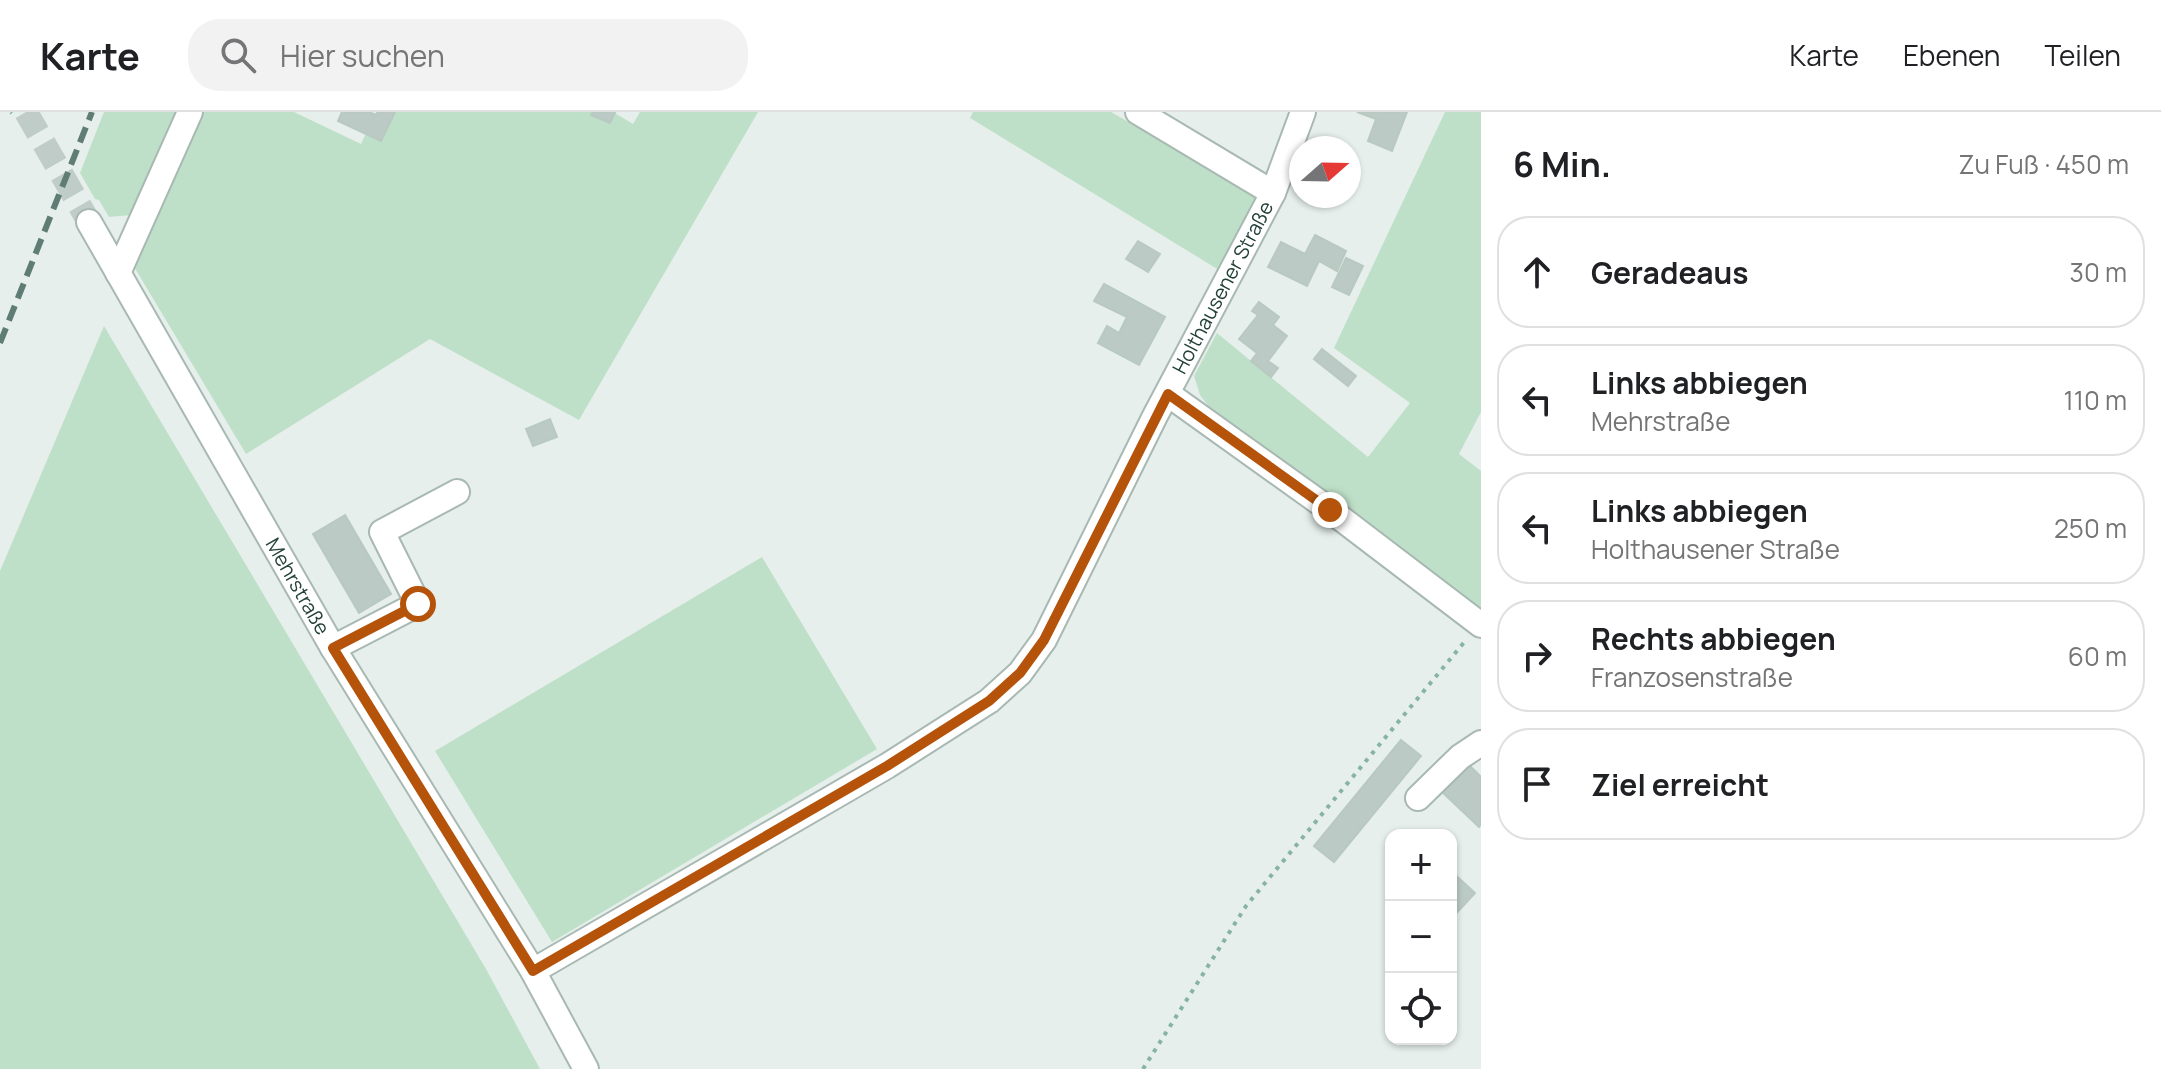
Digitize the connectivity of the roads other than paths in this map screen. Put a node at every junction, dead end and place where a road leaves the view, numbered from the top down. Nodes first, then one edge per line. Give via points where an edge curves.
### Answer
1 (190, 112) edge
2 (1138, 112) edge
3 (1303, 112) edge
4 (1273, 193) junction
5 (89, 222) tunnel mouth
6 (118, 273) junction
7 (1168, 394) junction
8 (457, 492) dead end
9 (1481, 625) edge
10 (333, 648) junction
11 (1481, 743) edge
12 (1418, 798) dead end
13 (533, 971) junction
14 (586, 1069) edge

1 - 6 street
2 - 4 street
3 - 4 street, Holthausener Straße
4 - 7 street, Holthausener Straße
5 - 6 street, Mehrstraße
6 - 10 street, Mehrstraße
7 - 9 street
7 - 13 street, Holthausener Straße via 1044,640 1020,673 989,701 887,766
8 - 10 street via 382,532 418,604
10 - 13 street, Mehrstraße
11 - 12 street
13 - 14 street, Mehrstraße

